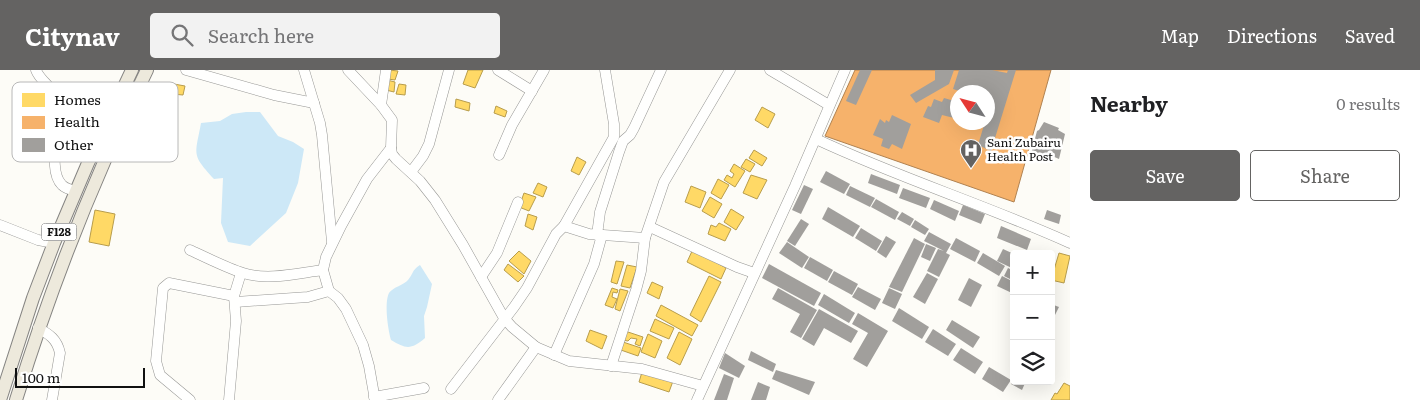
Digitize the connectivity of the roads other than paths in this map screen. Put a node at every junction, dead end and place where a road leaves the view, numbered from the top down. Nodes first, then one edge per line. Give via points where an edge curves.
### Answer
1 (36, 70) edge
2 (132, 70) edge
3 (147, 70) edge
4 (186, 70) edge
5 (304, 70) edge
6 (348, 70) edge
7 (386, 70) edge
8 (449, 70) edge
9 (498, 70) edge
10 (544, 70) edge
11 (605, 70) edge
12 (662, 70) edge
13 (730, 70) edge
14 (770, 70) edge
15 (845, 70) edge
16 (45, 82) edge
17 (126, 82) edge
18 (141, 82) edge
19 (532, 90) junction
20 (314, 103) junction
21 (381, 105) junction
22 (828, 105) junction
23 (618, 139) junction
24 (816, 139) junction
25 (391, 148) junction
26 (499, 155) dead end
27 (54, 162) edge
28 (89, 162) edge
29 (103, 162) edge
30 (410, 172) junction
31 (76, 191) junction
32 (518, 202) dead end
33 (0, 225) edge
34 (564, 226) junction
35 (650, 227) junction
36 (600, 235) junction
37 (646, 238) junction
38 (54, 243) junction
39 (332, 243) junction
40 (1070, 243) edge
41 (190, 250) dead end
42 (323, 270) junction
43 (241, 273) junction
44 (754, 273) junction
45 (481, 277) junction
46 (329, 291) junction
47 (235, 298) junction
48 (504, 318) junction
49 (38, 328) junction
50 (536, 347) junction
51 (554, 355) junction
52 (611, 366) junction
53 (703, 386) junction
54 (424, 388) dead end
55 (451, 389) dead end
56 (375, 398) edge
57 (184, 399) edge
58 (0, 400) edge
59 (16, 400) edge
60 (52, 400) edge
61 (229, 400) edge
62 (498, 400) edge
63 (697, 400) edge

1 - 16 street
2 - 17 main road, F128
3 - 18 main road, F128
4 - 20 street
5 - 20 street
6 - 21 street
7 - 21 street
8 - 30 street via 429,144
9 - 19 street
10 - 19 street
11 - 23 street
12 - 23 street via 630,135
13 - 35 street via 664,182
14 - 22 street
15 - 22 street
19 - 26 street
20 - 39 street via 322,135
21 - 25 street via 392,120
22 - 24 street
23 - 34 street
23 - 36 street via 600,212
24 - 40 street
24 - 44 street
25 - 30 street via 396,159
25 - 39 street via 367,180
27 - 31 street via 60,183 64,188
28 - 31 main road, F128
29 - 49 main road, F128
30 - 45 street via 435,200
31 - 38 main road, F128
32 - 45 street via 497,253
33 - 38 street
34 - 36 street
34 - 48 street via 556,234 527,288
35 - 37 street
35 - 44 street
36 - 37 street
36 - 51 street via 594,264
37 - 52 street via 641,271
38 - 58 main road, F128
39 - 42 street
41 - 43 street
42 - 43 street via 261,276
42 - 46 street
43 - 47 street
44 - 53 street
45 - 48 street
46 - 47 street via 308,297
46 - 56 street via 338,298 351,318 369,366
47 - 57 street via 169,283 163,288 156,361 160,375
47 - 61 street
48 - 50 street
48 - 55 street
49 - 59 main road, F128
49 - 60 street via 56,340 60,352
50 - 51 street
50 - 62 street
51 - 52 street via 580,363
52 - 53 street via 642,369
53 - 63 street
54 - 56 street

